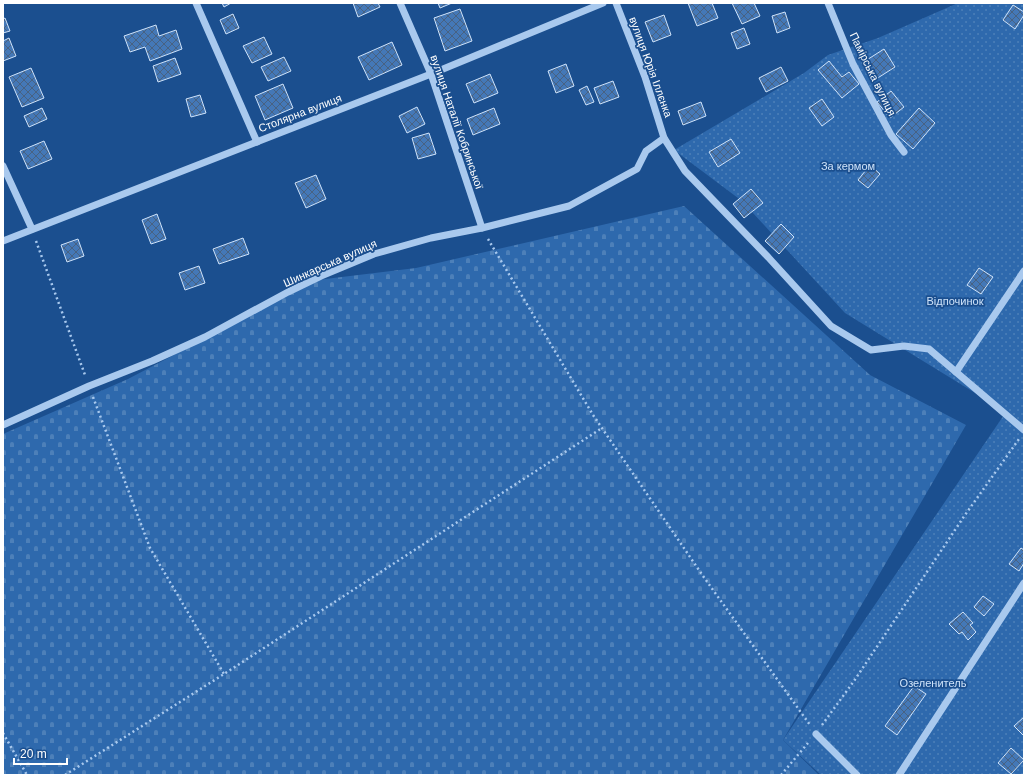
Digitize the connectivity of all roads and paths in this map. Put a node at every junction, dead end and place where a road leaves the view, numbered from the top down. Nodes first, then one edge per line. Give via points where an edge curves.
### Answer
1 (196, 3) edge
2 (400, 3) edge
3 (603, 3) edge
4 (616, 3) edge
5 (828, 3) edge
6 (431, 74) junction
7 (664, 138) junction
8 (257, 142) junction
9 (904, 152) dead end
10 (3, 166) edge
11 (482, 228) junction
12 (32, 229) junction
13 (3, 241) edge
14 (1024, 271) edge
15 (956, 372) junction
16 (89, 386) junction
17 (3, 425) edge
18 (602, 428) junction
19 (1023, 432) edge
20 (1024, 583) edge
21 (224, 674) junction
22 (3, 733) edge
23 (816, 734) junction
24 (27, 775) edge
25 (65, 775) edge
26 (781, 775) edge
27 (857, 775) edge
28 (899, 775) edge

1 - 8 street
2 - 6 street, вулиця Наталії Кобринської
3 - 6 street, Столярна вулиця
4 - 7 street, вулиця Юрія Іллєнка via 645,77
5 - 9 street, Памірська вулиця via 853,64 891,136
6 - 8 street, Столярна вулиця
6 - 11 street, вулиця Наталії Кобринської
7 - 11 street, Шинкарська вулиця via 646,151 637,169 569,206
7 - 15 street, вулиця Юрія Іллєнка via 686,171 831,326 871,350 904,346 929,349
8 - 12 street, Столярна вулиця
10 - 12 street
11 - 16 street, Шинкарська вулиця via 431,238 374,254 288,292 205,337
11 - 18 path
12 - 13 street, Столярна вулиця
12 - 16 path
14 - 15 street
15 - 19 street, вулиця Юрія Іллєнка
16 - 17 street, Шинкарська вулиця
16 - 21 path via 150,548
18 - 21 path
18 - 23 path via 703,576
19 - 23 path
20 - 28 street
21 - 25 path
22 - 24 path
23 - 26 path
23 - 27 street

